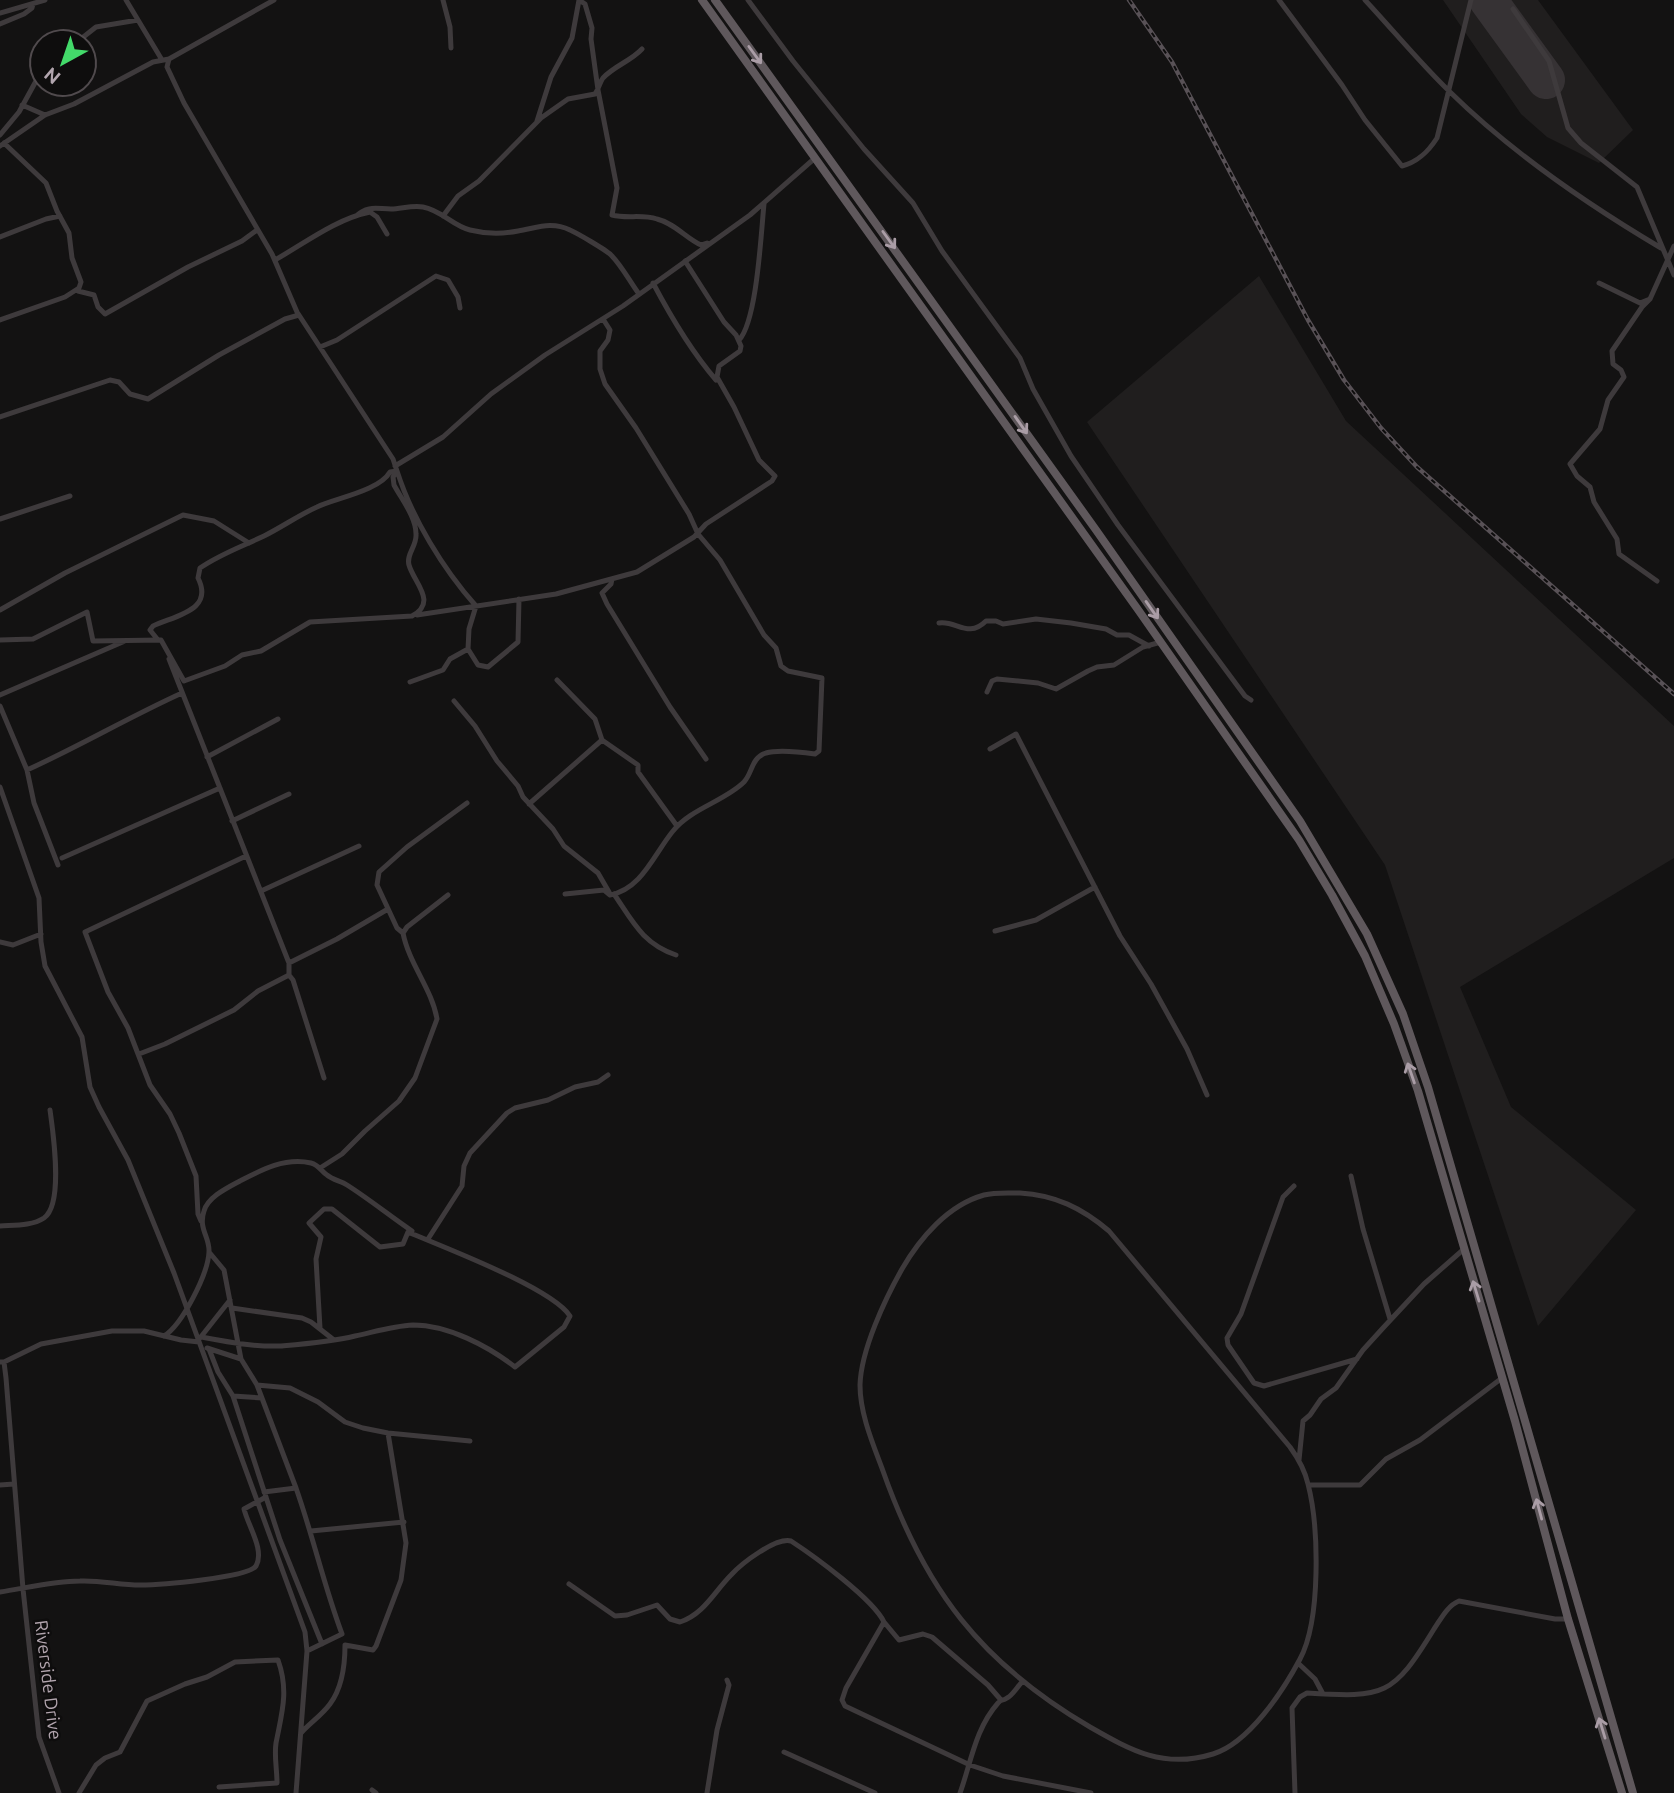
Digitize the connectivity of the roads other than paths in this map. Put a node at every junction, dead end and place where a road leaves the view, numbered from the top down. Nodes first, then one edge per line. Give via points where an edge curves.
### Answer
1 (45, 0) edge
2 (126, 0) edge
3 (274, 0) edge
4 (443, 0) edge
5 (579, 0) edge
6 (702, 0) edge
7 (715, 0) edge
8 (748, 0) edge
9 (1279, 0) edge
10 (1365, 0) edge
11 (1471, 0) edge
12 (33, 4) junction
13 (1513, 9) dead end
14 (0, 13) edge
15 (138, 20) junction
16 (0, 24) edge
17 (95, 28) edge
18 (451, 48) dead end
19 (642, 50) dead end
20 (169, 59) junction
21 (162, 60) junction
22 (598, 90) junction
23 (1449, 91) junction
24 (28, 94) edge
25 (22, 105) junction
26 (46, 115) junction
27 (537, 121) junction
28 (0, 135) edge
29 (2, 145) edge
30 (815, 158) junction
31 (764, 203) junction
32 (60, 216) junction
33 (356, 216) junction
34 (443, 216) junction
35 (257, 230) junction
36 (387, 234) dead end
37 (0, 237) edge
38 (716, 239) junction
39 (1674, 246) edge
40 (1661, 248) junction
41 (275, 260) junction
42 (685, 261) junction
43 (1668, 264) junction
44 (1674, 275) edge
45 (653, 283) junction
46 (1599, 283) dead end
47 (75, 291) junction
48 (639, 294) junction
49 (1650, 299) junction
50 (460, 308) dead end
51 (299, 315) junction
52 (603, 319) junction
53 (0, 320) edge
54 (739, 340) junction
55 (320, 347) junction
56 (721, 385) junction
57 (0, 417) edge
58 (396, 468) junction
59 (70, 496) dead end
60 (0, 519) edge
61 (697, 533) junction
62 (249, 543) junction
63 (612, 579) junction
64 (1657, 581) dead end
65 (519, 599) junction
66 (476, 606) junction
67 (0, 610) edge
68 (412, 616) junction
69 (939, 623) dead end
70 (0, 640) edge
71 (127, 640) junction
72 (160, 640) junction
73 (1161, 642) junction
74 (1149, 646) junction
75 (468, 649) junction
76 (557, 680) dead end
77 (410, 682) dead end
78 (987, 692) dead end
79 (182, 693) junction
80 (0, 695) edge
81 (454, 701) dead end
82 (1251, 701) dead end
83 (0, 706) edge
84 (278, 719) dead end
85 (602, 740) junction
86 (990, 749) dead end
87 (207, 757) junction
88 (706, 759) dead end
89 (27, 770) junction
90 (0, 787) edge
91 (220, 788) junction
92 (289, 793) dead end
93 (467, 803) dead end
94 (529, 804) junction
95 (232, 821) junction
96 (677, 826) junction
97 (359, 846) dead end
98 (246, 856) junction
99 (62, 858) dead end
100 (58, 865) dead end
101 (1095, 887) junction
102 (261, 891) junction
103 (565, 894) dead end
104 (448, 895) dead end
105 (612, 895) junction
106 (388, 909) junction
107 (995, 931) dead end
108 (403, 933) junction
109 (41, 934) junction
110 (0, 942) edge
111 (676, 955) dead end
112 (289, 963) junction
113 (289, 975) junction
114 (139, 1054) junction
115 (608, 1075) dead end
116 (324, 1078) dead end
117 (1207, 1095) dead end
118 (50, 1110) dead end
119 (320, 1168) junction
120 (1351, 1176) dead end
121 (1294, 1186) dead end
122 (201, 1221) junction
123 (0, 1226) edge
124 (426, 1239) junction
125 (1464, 1249) junction
126 (209, 1252) junction
127 (230, 1300) junction
128 (187, 1307) junction
129 (232, 1308) junction
130 (1390, 1320) junction
131 (320, 1328) junction
132 (164, 1336) junction
133 (200, 1339) junction
134 (334, 1340) junction
135 (239, 1344) junction
136 (209, 1349) junction
137 (242, 1359) junction
138 (1357, 1359) junction
139 (2, 1362) edge
140 (3, 1378) edge
141 (1502, 1378) junction
142 (257, 1385) junction
143 (233, 1396) junction
144 (262, 1398) junction
145 (388, 1433) junction
146 (470, 1441) dead end
147 (1298, 1460) junction
148 (14, 1484) junction
149 (0, 1485) edge
150 (1308, 1485) junction
151 (296, 1488) junction
152 (265, 1495) junction
153 (256, 1501) junction
154 (404, 1522) junction
155 (311, 1531) junction
156 (569, 1584) dead end
157 (23, 1589) junction
158 (0, 1592) edge
159 (1568, 1619) junction
160 (884, 1622) junction
161 (322, 1644) junction
162 (307, 1651) junction
163 (1298, 1663) junction
164 (727, 1681) dead end
165 (1021, 1682) junction
166 (1323, 1694) junction
167 (1001, 1700) junction
168 (301, 1733) junction
169 (784, 1752) dead end
170 (970, 1765) junction
171 (277, 1783) junction
172 (219, 1787) dead end
173 (59, 1793) edge
174 (79, 1793) edge
175 (277, 1793) edge
176 (296, 1793) edge
177 (707, 1793) edge
178 (875, 1793) edge
179 (960, 1793) edge
180 (1091, 1793) edge
181 (1295, 1793) edge
182 (1622, 1793) edge
183 (1633, 1793) edge

1 - 12 street
2 - 15 street
3 - 20 street
4 - 18 street
5 - 22 street via 585,4 592,27
5 - 27 street via 572,38 551,78
6 - 30 highway
7 -> 183 highway via 1286,800 1367,934 1403,1014 1428,1087
8 - 82 street via 864,149 913,203 1020,358 1071,456
9 - 23 street via 1402,166 1430,150
10 - 23 street
11 - 23 street
12 - 14 street
12 - 16 street via 24,14
13 - 40 street via 1549,61 1568,128 1637,187
15 - 17 street
15 - 21 street
19 - 22 street via 602,79
20 - 21 street
20 - 35 street via 167,67 184,103
21 - 26 street
22 - 27 street via 568,99
22 - 38 street via 617,188 612,215 659,219 701,245
23 - 40 street via 1525,158
24 - 25 street
25 - 26 street
25 - 28 street
26 - 29 street
27 - 34 street
29 - 32 street via 46,183
30 - 31 street
30 - 73 highway
31 - 38 street
31 - 54 street via 747,329
32 - 37 street
32 - 47 street via 80,274
33 - 34 street via 378,207 422,207
33 - 36 street via 370,212
33 - 41 street
34 - 48 street via 471,230 496,233 557,225 572,230 610,253
35 - 41 street
35 - 47 street via 105,314 94,295
38 - 42 street
39 - 43 street
40 - 43 street
41 - 51 street
42 - 45 street
42 - 54 street
43 - 44 street
43 - 49 street
45 - 48 street
45 - 56 street via 702,364
46 - 49 street via 1640,303
47 - 53 street
48 - 52 street
49 - 64 street via 1612,351 1613,364 1624,377 1608,400 1600,429 1570,464 1590,487 1617,539 1619,554
50 - 55 street via 448,280 436,276
51 - 55 street
51 - 57 street via 219,355 148,399 130,394 119,382 110,380
52 - 58 street via 545,355 491,394 449,433
52 - 61 street via 610,330 600,355 605,384
54 - 56 street via 740,351 717,369
55 - 58 street
56 - 61 street via 759,460 775,476
58 - 62 street via 372,487 321,505
58 - 66 street via 422,526
58 - 68 street via 394,485 412,517 416,536 409,564 423,593 422,608
59 - 60 street
61 - 63 street via 637,572
61 - 96 street via 720,560 776,648 781,666 822,678 821,725 819,751 761,755 745,781
62 - 67 street via 214,522 183,515
62 - 72 street via 200,568 203,596 199,605 153,626 150,630
63 - 65 street
63 - 88 street via 602,593 607,604
65 - 66 street
65 - 75 street via 518,642 488,667 478,665
66 - 68 street
66 - 75 street
68 - 72 street via 310,622 261,651 184,681
69 - 74 street via 961,630 986,621 1003,624 1036,619 1106,629
70 - 71 street via 33,639 87,612 93,641
71 - 72 street
71 - 80 street
72 - 79 street
73 - 74 street
125 -> 73 highway via 1418,1091 1365,956 1299,840
74 - 78 street via 1056,689 997,679
75 - 77 street via 450,659 443,670
76 - 85 street via 595,719
79 - 87 street
79 - 89 street
81 - 94 street
83 - 89 street
84 - 87 street
85 - 94 street
85 - 96 street via 638,765 638,772
86 - 101 street via 1016,734
87 - 91 street
89 - 100 street via 34,803
90 - 109 street via 36,889
91 - 95 street
91 - 99 street
92 - 95 street
93 - 106 street via 379,872 377,884
94 - 105 street via 564,846 598,873
95 - 98 street
96 - 105 street via 631,887
97 - 102 street
98 - 102 street
98 - 114 street via 85,932
101 - 107 street via 1036,919
101 - 117 street via 1169,1016
102 - 112 street
103 - 105 street via 604,890
104 - 108 street
105 - 111 street via 642,935
106 - 108 street
106 - 112 street
108 - 119 street via 436,1009 436,1028 415,1078 399,1101 342,1154
109 - 110 street via 13,945
109 - 128 street via 45,966 82,1037 90,1087 128,1160
112 - 113 street
113 - 114 street via 234,1010
113 - 116 street
114 - 122 street via 196,1176
115 - 124 street via 507,1113 470,1153 462,1186
118 - 123 street via 55,1187 49,1212 32,1223
119 - 122 street via 287,1162 251,1175 208,1202
119 - 124 street
120 - 130 street
121 - 138 street via 1283,1197 1228,1345 1254,1383 1264,1386
122 - 126 street
124 - 131 street via 408,1232 403,1244 380,1247 332,1209 324,1209 309,1223 321,1237 316,1257
124 - 134 street via 534,1290 565,1310 570,1320 515,1367 482,1346 425,1326
125 - 130 street
141 -> 125 highway
126 - 127 street via 224,1270
126 - 128 street
127 - 129 street
127 - 133 street
128 - 132 street
128 - 133 street
129 - 131 street via 298,1317
129 - 135 street
130 - 138 street
131 - 134 street
132 - 133 street
132 - 139 street via 130,1329 63,1338
133 - 135 street
133 - 136 street
133 - 153 street
134 - 135 street
135 - 137 street
136 - 137 street
136 - 143 street
137 - 142 street
138 - 147 street via 1303,1421
139 - 140 street, Riverside Drive
140 - 148 street, Riverside Drive
141 - 150 street via 1420,1440 1386,1459 1360,1485
159 -> 141 highway
142 - 144 street
142 - 145 street via 290,1388 345,1422
143 - 144 street
143 - 152 street
144 - 151 street
145 - 146 street
145 - 154 street
147 - 150 street
147 - 165 street via 1117,1239 1086,1213 1041,1195 993,1194 970,1201 939,1222 923,1237 896,1280 869,1345 861,1393 886,1480 926,1571 948,1605
148 - 149 street
148 - 157 street, Riverside Drive
150 - 163 street via 1315,1527 1315,1574 1310,1625
151 - 152 street
151 - 155 street
152 - 153 street
152 - 161 street
153 - 157 street via 244,1510 259,1558 247,1573 140,1585 80,1581
153 - 162 street via 305,1632
154 - 155 street
154 - 168 street via 404,1572 380,1640 373,1650 345,1645 345,1665 332,1702
155 - 161 street via 342,1634
156 - 160 street via 615,1616 655,1605 680,1622 701,1611 737,1569 773,1544 787,1540 848,1585
157 - 158 street
157 - 173 street, Riverside Drive via 39,1737
159 - 166 street via 1459,1601 1388,1688 1364,1695
182 -> 159 highway
160 - 167 street via 899,1640 923,1634 932,1637
160 - 170 street via 846,1688 843,1704
161 - 162 street
162 - 168 street
163 - 165 street via 1270,1706 1242,1736 1214,1753 1182,1759 1158,1758 1127,1748
163 - 166 street
164 - 177 street
165 - 167 street
166 - 181 street via 1307,1693 1292,1708
167 - 170 street via 972,1750
168 - 176 street
169 - 178 street
170 - 179 street
170 - 180 street via 1019,1780
171 - 172 street
171 - 174 street via 276,1745 284,1712 282,1673 278,1660 252,1660 235,1662 147,1701 120,1752 96,1765
171 - 175 street

